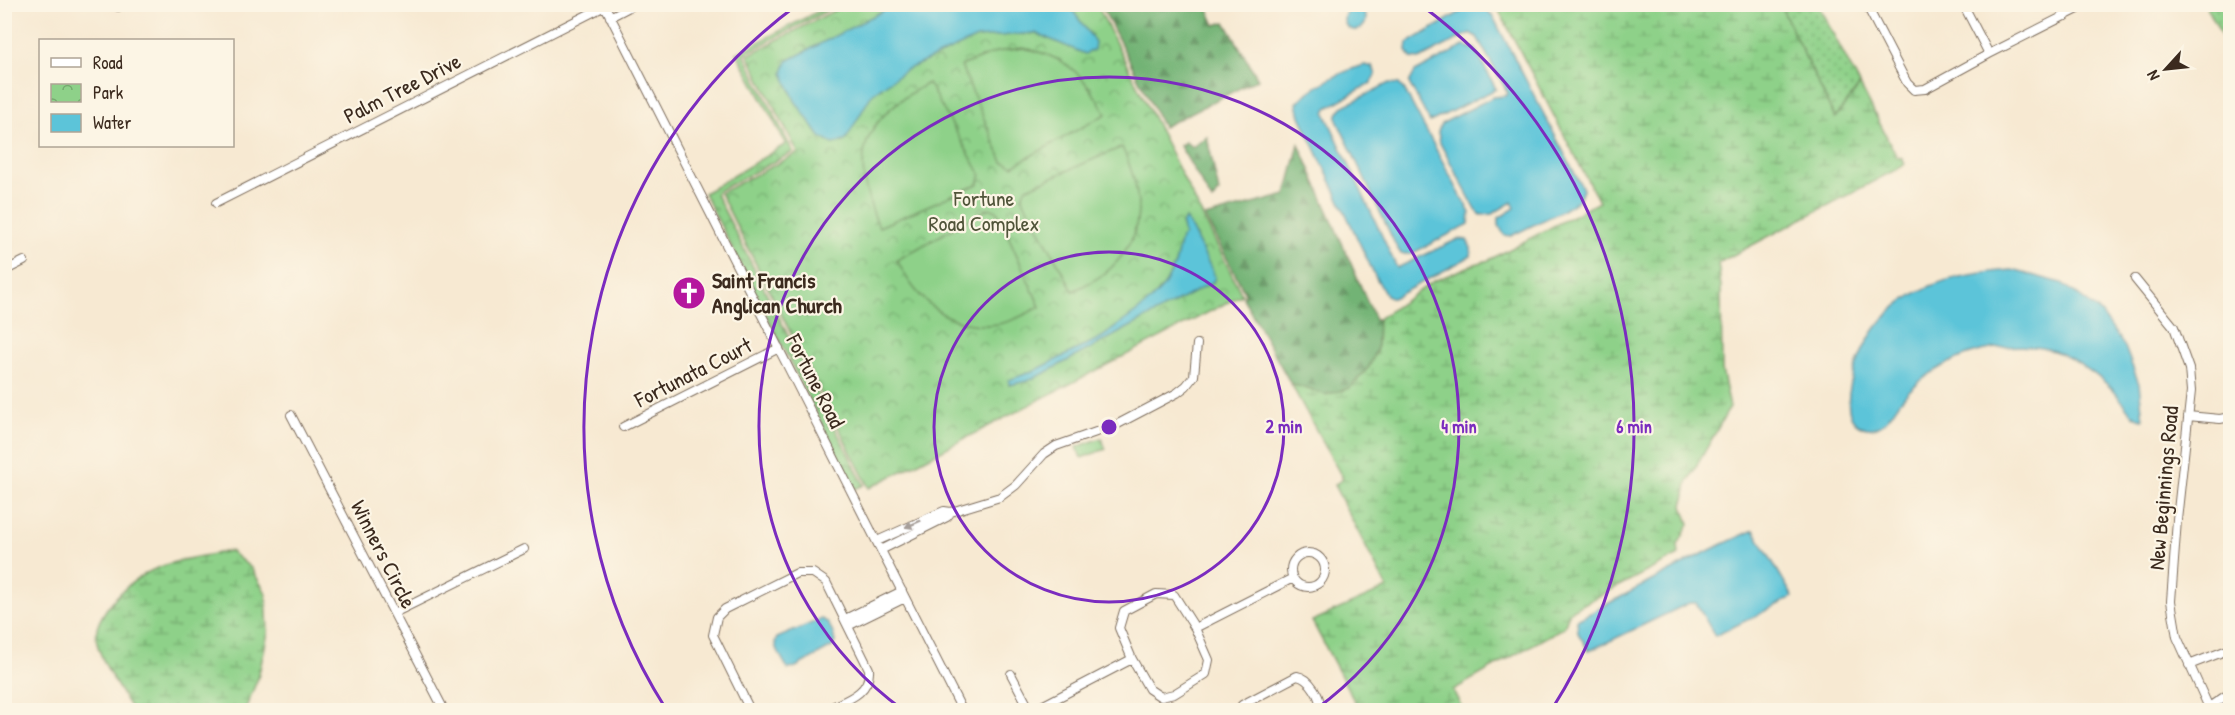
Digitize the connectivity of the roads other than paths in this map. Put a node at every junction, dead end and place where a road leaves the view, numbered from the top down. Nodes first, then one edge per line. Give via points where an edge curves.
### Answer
1 (635, 4) edge
2 (1866, 4) edge
3 (1964, 4) edge
4 (2060, 4) edge
5 (2088, 4) edge
6 (604, 5) edge
7 (2066, 16) junction
8 (610, 17) junction
9 (1989, 54) junction
10 (216, 202) dead end
11 (24, 261) dead end
12 (4, 271) edge
13 (2135, 279) dead end
14 (1197, 344) dead end
15 (778, 348) junction
16 (291, 415) dead end
17 (2188, 416) junction
18 (2230, 417) edge
19 (623, 427) dead end
20 (951, 512) junction
21 (877, 541) junction
22 (524, 549) dead end
23 (881, 550) junction
24 (1293, 578) junction
25 (903, 594) junction
26 (394, 614) junction
27 (846, 622) junction
28 (1195, 628) junction
29 (2230, 649) edge
30 (1132, 659) junction
31 (2189, 665) junction
32 (1011, 674) dead end
33 (2230, 693) edge
34 (2209, 709) edge
35 (444, 711) edge
36 (750, 711) edge
37 (826, 711) edge
38 (962, 711) edge
39 (1032, 711) edge
40 (1243, 711) edge
41 (1320, 711) edge

1 - 8 street
2 - 9 street via 1914,90 1925,89
3 - 9 street
4 - 7 street
5 - 7 street
6 - 8 street, Fortune Road
6 - 10 street, Palm Tree Drive
7 - 9 street
8 - 15 street, Fortune Road
11 - 12 street
13 - 17 street, New Beginnings Road via 2163,311 2182,344 2191,391
14 - 20 street via 1194,376 1177,393 1116,425 1044,454 1000,497
15 - 19 street, Fortunata Court
15 - 21 street, Fortune Road
16 - 26 street, Winners Circle
17 - 18 street
17 - 31 street, New Beginnings Road via 2171,601 2177,637
20 -> 21 street via 944,511
20 - 23 street
21 - 23 street, Fortune Road
22 - 26 street
23 - 25 street, Fortune Road
24 - 24 street via 1306,587 1316,585 1324,577 1323,561 1314,554 1302,554 1293,561
24 - 28 street
25 - 27 street
25 - 38 street, Fortune Road
26 - 35 street, Winners Circle
27 - 36 street via 826,582 810,572 793,574 722,611 713,635
27 - 37 street via 868,664 869,679 862,691
28 - 30 street via 1174,595 1156,594 1124,611 1119,628
28 - 30 street via 1209,660 1206,674 1174,694 1161,696 1149,689
29 - 31 street
30 - 39 street
31 - 34 street, New Beginnings Road
32 - 39 street
33 - 34 street
40 - 41 street via 1242,705 1297,676 1309,682

